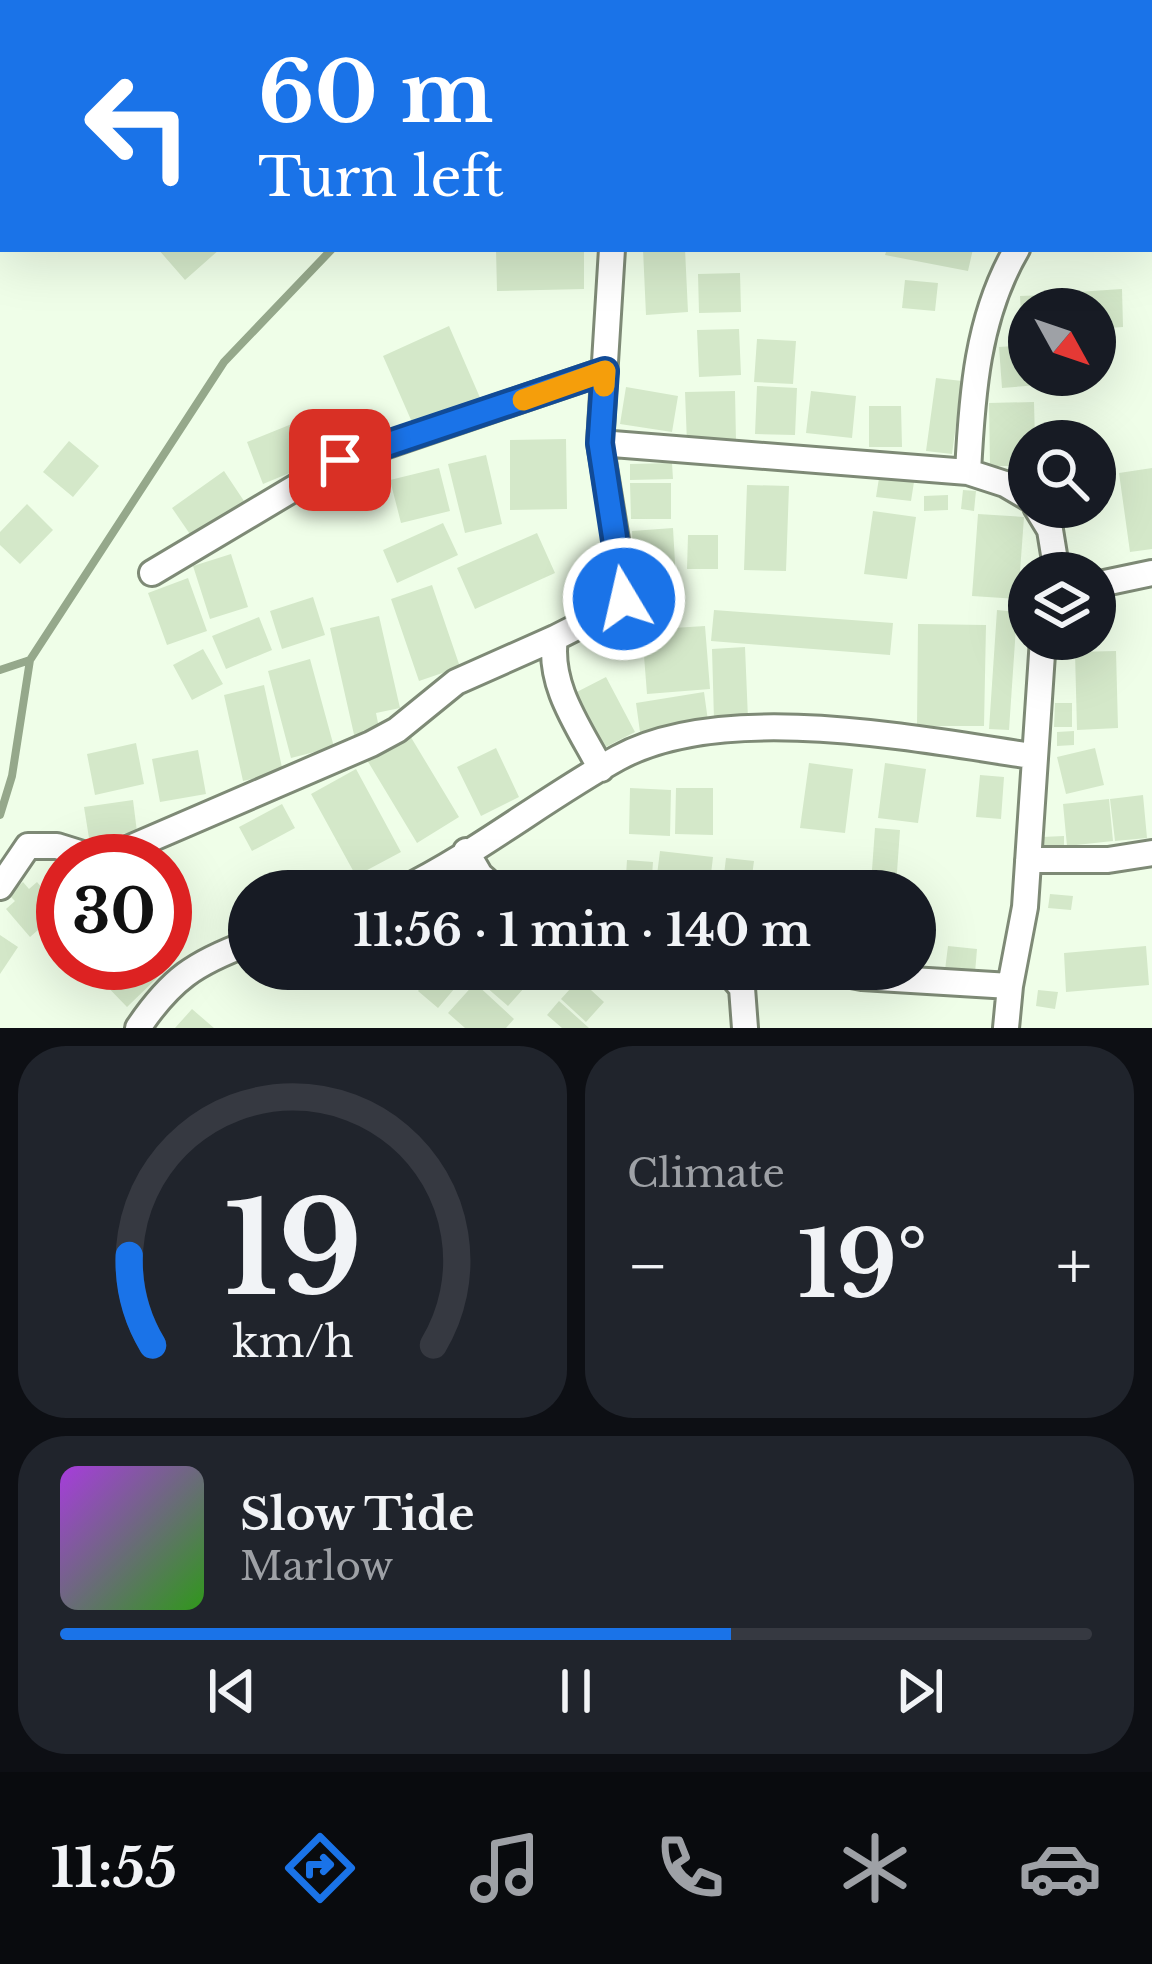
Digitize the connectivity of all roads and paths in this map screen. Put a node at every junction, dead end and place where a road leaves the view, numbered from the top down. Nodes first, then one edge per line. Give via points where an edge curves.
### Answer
1 (612, 252) edge
2 (1015, 252) edge
3 (605, 371) junction
4 (600, 443) junction
5 (968, 472) junction
6 (1008, 486) edge
7 (152, 573) dead end
8 (1152, 573) edge
9 (1116, 581) edge
10 (555, 638) junction
11 (1040, 660) edge
12 (1032, 756) junction
13 (601, 769) junction
14 (466, 851) junction
15 (1152, 854) edge
16 (1028, 860) junction
17 (435, 870) edge
18 (477, 870) edge
19 (0, 887) edge
20 (228, 953) edge
21 (936, 982) edge
22 (1010, 986) junction
23 (742, 990) edge
24 (138, 1028) edge
25 (745, 1028) edge
26 (1006, 1028) edge

1 - 3 street
2 - 5 street via 983,332
3 - 4 street
3 - 7 street via 340,460
4 - 5 street
4 - 10 street via 624,599
5 - 6 street
8 - 9 street
10 - 13 street via 557,684
10 - 19 street via 456,682 371,744 102,860 57,845 28,846
11 - 12 street
12 - 13 street via 839,728 709,731 652,744
12 - 16 street
13 - 14 street
14 - 17 street
14 - 18 street
15 - 16 street
16 - 22 street
20 - 24 street via 188,969
21 - 22 street
22 - 26 street
23 - 25 street

